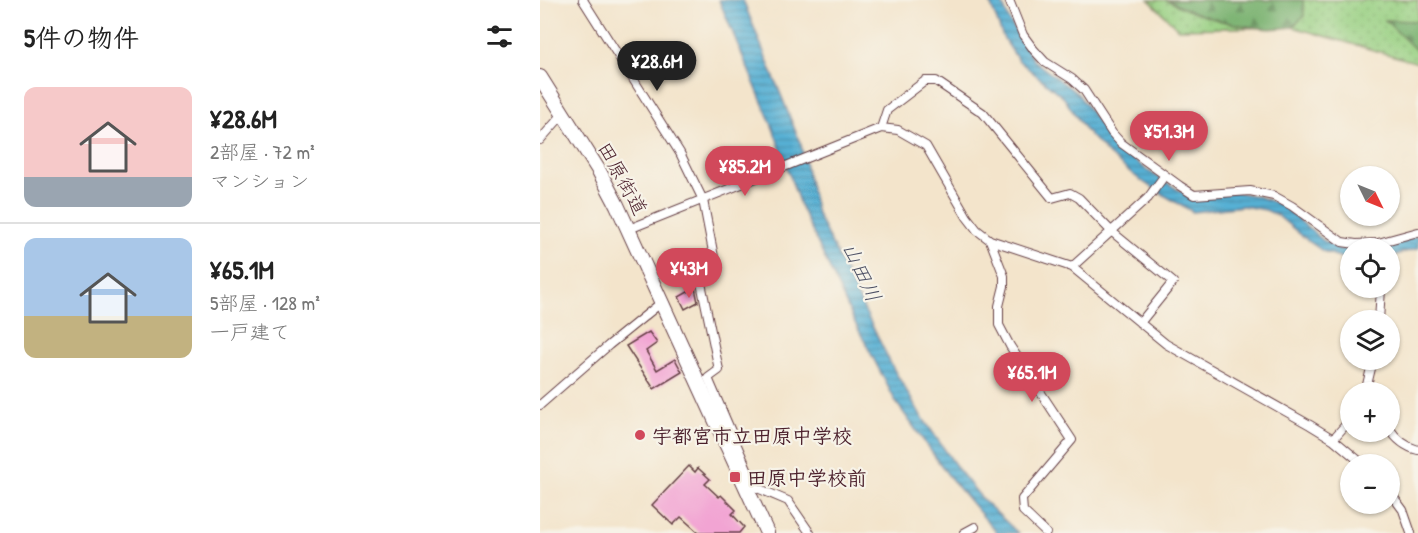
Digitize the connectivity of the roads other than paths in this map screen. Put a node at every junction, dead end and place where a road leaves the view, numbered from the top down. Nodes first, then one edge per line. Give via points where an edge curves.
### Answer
1 (583, 0) edge
2 (1009, 0) edge
3 (540, 77) edge
4 (563, 114) junction
5 (880, 128) junction
6 (540, 140) edge
7 (1165, 176) junction
8 (703, 200) junction
9 (629, 229) junction
10 (1111, 231) junction
11 (1418, 232) edge
12 (1400, 238) edge
13 (990, 240) junction
14 (1340, 241) edge
15 (1072, 267) junction
16 (662, 302) junction
17 (1140, 322) junction
18 (540, 405) edge
19 (1340, 431) edge
20 (1333, 439) junction
21 (1400, 440) edge
22 (1418, 450) edge
23 (1351, 454) edge
24 (1400, 506) edge
25 (975, 527) dead end
26 (767, 533) edge
27 (810, 533) edge
28 (964, 533) edge
29 (1047, 533) edge
30 (1411, 533) edge

1 - 8 street via 681,153
2 - 7 street via 1023,35 1034,50 1084,90 1121,143
3 - 4 main road, 田原街道
4 - 6 street
4 - 9 main road, 田原街道
5 - 8 street
5 - 10 street via 887,110 925,81 936,81 983,113 1052,198 1070,193 1079,198
5 - 13 street via 898,130 926,146 967,217
7 - 10 street via 1148,198
7 - 14 street via 1194,195 1250,191 1274,196
8 - 9 street
8 - 27 street via 714,257 700,278 719,370 708,378 755,487 788,501
9 - 16 main road, 田原街道
10 - 15 street
10 - 17 street via 1173,282
11 - 12 street
13 - 15 street
13 - 29 street via 1004,276 999,325 1072,440 1022,499 1023,511
15 - 17 street
16 - 18 street
16 - 26 main road, 田原街道
17 - 20 street via 1166,344
19 - 20 street
20 - 23 street
21 - 22 street
24 - 30 street
25 - 28 street

